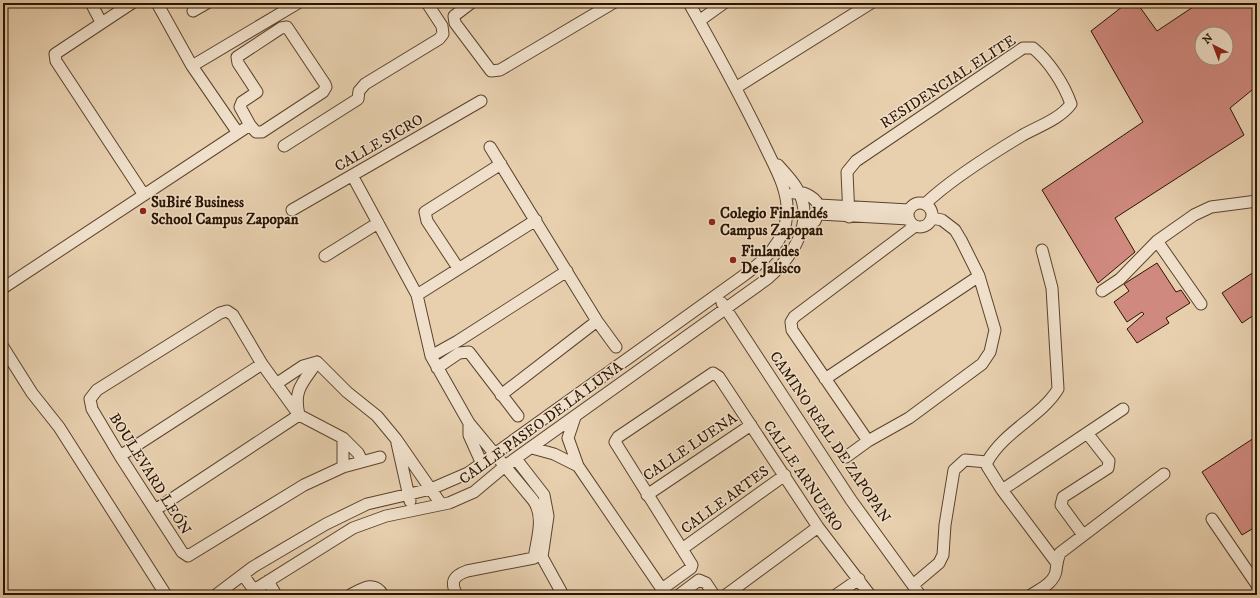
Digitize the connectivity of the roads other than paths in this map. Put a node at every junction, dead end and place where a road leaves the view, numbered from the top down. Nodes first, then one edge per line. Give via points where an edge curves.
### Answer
1 (91, 3) edge
2 (132, 3) edge
3 (157, 3) edge
4 (206, 3) edge
5 (298, 3) edge
6 (427, 3) edge
7 (471, 3) edge
8 (613, 3) edge
9 (689, 3) edge
10 (724, 3) edge
11 (871, 3) edge
12 (193, 11) dead end
13 (699, 21) junction
14 (101, 22) junction
15 (192, 66) junction
16 (737, 88) junction
17 (481, 101) dead end
18 (250, 125) junction
19 (238, 133) junction
20 (284, 146) dead end
21 (490, 147) dead end
22 (770, 156) junction
23 (500, 164) junction
24 (353, 176) junction
25 (798, 192) junction
26 (144, 195) junction
27 (786, 197) junction
28 (1257, 201) edge
29 (925, 204) junction
30 (292, 210) dead end
31 (819, 210) junction
32 (849, 212) junction
33 (911, 218) junction
34 (932, 218) junction
35 (536, 220) junction
36 (378, 222) junction
37 (801, 232) junction
38 (1157, 241) junction
39 (1042, 250) dead end
40 (325, 256) dead end
41 (458, 268) junction
42 (567, 271) junction
43 (979, 276) junction
44 (3, 288) edge
45 (1102, 291) dead end
46 (717, 294) junction
47 (417, 295) junction
48 (1201, 304) dead end
49 (726, 308) junction
50 (597, 321) junction
51 (616, 347) dead end
52 (5, 353) edge
53 (431, 356) junction
54 (625, 360) junction
55 (317, 362) junction
56 (262, 364) junction
57 (438, 368) junction
58 (634, 374) junction
59 (825, 379) junction
60 (276, 384) junction
61 (501, 395) junction
62 (1123, 409) dead end
63 (299, 415) junction
64 (518, 416) dead end
65 (575, 417) junction
66 (469, 423) junction
67 (750, 425) junction
68 (1087, 432) junction
69 (343, 438) junction
70 (396, 439) junction
71 (868, 441) junction
72 (532, 448) junction
73 (494, 455) junction
74 (120, 456) junction
75 (380, 457) dead end
76 (846, 457) dead end
77 (516, 459) junction
78 (362, 461) junction
79 (987, 462) junction
80 (482, 464) junction
81 (505, 466) junction
82 (578, 466) junction
83 (343, 467) junction
84 (1164, 474) dead end
85 (784, 476) junction
86 (431, 490) junction
87 (1002, 490) junction
88 (407, 494) junction
89 (647, 495) junction
90 (441, 504) junction
91 (155, 510) junction
92 (414, 510) junction
93 (1212, 519) dead end
94 (818, 527) junction
95 (1083, 536) junction
96 (682, 549) junction
97 (1056, 562) junction
98 (243, 575) junction
99 (859, 579) junction
100 (268, 581) junction
101 (913, 584) junction
102 (1257, 585) edge
103 (664, 592) edge
104 (256, 593) edge
105 (382, 594) edge
106 (166, 595) edge
107 (216, 595) edge
108 (276, 595) edge
109 (350, 595) edge
110 (457, 595) edge
111 (564, 595) edge
112 (679, 595) edge
113 (714, 595) edge
114 (726, 595) edge
115 (836, 595) edge
116 (870, 595) edge
117 (920, 595) edge
118 (1031, 595) edge

1 - 14 street
2 - 14 street
3 - 15 street
4 - 12 street
5 - 15 street
6 - 20 street via 442,26 443,34 439,39 364,84 359,91 358,99
7 - 8 street via 454,16 455,23 491,71 500,70
9 - 13 street, CALLE PASEO DE LA LUNA
10 - 13 street
11 - 16 street
13 - 16 street, CALLE PASEO DE LA LUNA
14 - 26 street via 60,48 55,54 56,61
15 - 19 street
16 - 22 street, CALLE PASEO DE LA LUNA
17 - 24 street, CALLE SICRO
18 - 18 street via 256,132 262,132 325,90 325,84 287,27 281,28 237,57 238,63 257,92 242,102 240,107
18 - 19 street
19 - 26 street
21 - 23 street
22 - 25 street, CALLE PASEO DE LA LUNA
22 - 27 street, CALLE PASEO DE LA LUNA
23 - 35 street
23 - 41 street via 425,212 427,221
24 - 30 street, CALLE SICRO
24 - 36 street
25 - 27 street
25 - 31 street via 815,199
25 - 37 street, CALLE PASEO DE LA LUNA via 803,209
26 - 44 street
27 - 46 street, CALLE PASEO DE LA LUNA via 785,229 779,241 756,267
28 - 38 street via 1211,207 1194,215
29 - 32 street, RESIDENCIAL ELITE via 943,188 1022,136 1065,112 1071,104 1068,94 1042,55 1033,48 1023,48 856,161 847,172
29 - 33 street via 916,204
29 - 34 street via 931,210
31 - 32 street
31 - 37 street via 813,224
32 - 33 street
33 - 34 street via 923,227
33 - 59 street via 791,322 792,330
34 - 43 street via 942,220 955,230
35 - 41 street
35 - 42 street
36 - 40 street
36 - 47 street
37 - 49 street, CALLE PASEO DE LA LUNA via 788,258 778,269
38 - 45 street via 1120,279
38 - 48 street
39 - 79 street via 1052,288 1058,389 1053,397 1006,436
41 - 47 street
42 - 50 street
42 - 53 street
43 - 59 street
43 - 71 street via 995,330 990,352 982,364 908,418
46 - 49 street, CAMINO REAL DE ZAPOPAN
46 - 54 street, CALLE PASEO DE LA LUNA
47 - 53 street
49 - 58 street, CALLE PASEO DE LA LUNA
49 - 101 street, CAMINO REAL DE ZAPOPAN via 851,500
50 - 51 street
50 - 61 street
52 - 106 street via 59,427
53 - 57 street
54 - 58 street
54 - 73 street, CALLE PASEO DE LA LUNA
55 - 60 street via 303,366
55 - 63 street via 298,391 296,402
55 - 70 street via 347,392 377,416
56 - 60 street, BOULEVARD LEÓN
56 - 74 street
56 - 74 street, BOULEVARD LEÓN via 233,315 227,311 97,390 90,399 92,409
57 - 61 street via 459,353 469,352
57 - 66 street
58 - 65 street, CALLE PASEO DE LA LUNA
59 - 71 street
60 - 63 street, BOULEVARD LEÓN
61 - 64 street
62 - 68 street
63 - 69 street, BOULEVARD LEÓN
63 - 91 street
65 - 72 street, CALLE PASEO DE LA LUNA
65 - 82 street via 568,438
66 - 73 street via 486,440
66 - 80 street via 469,435
67 - 85 street, CALLE ARNUERO
67 - 89 street, CALLE LUENA
67 - 89 street, CALLE ARNUERO via 719,377 713,373 618,437 615,442
68 - 87 street
68 - 95 street via 1109,461 1108,468 1063,497 1061,505
69 - 78 street, BOULEVARD LEÓN via 358,453
69 - 83 street
70 - 86 street
70 - 88 street
71 - 76 street
72 - 77 street, CALLE PASEO DE LA LUNA
72 - 82 street via 554,454
73 - 80 street, CALLE PASEO DE LA LUNA
73 - 81 street
74 - 91 street, BOULEVARD LEÓN
75 - 78 street
77 - 81 street, CALLE PASEO DE LA LUNA
77 - 111 street via 544,495 548,516 542,558
78 - 83 street
79 - 87 street
79 - 101 street via 965,460 954,470 943,555 939,563
80 - 86 street, CALLE PASEO DE LA LUNA
81 - 90 street, CALLE PASEO DE LA LUNA via 474,492
81 - 110 street via 538,506 540,515 534,558 458,574 453,579
82 - 103 street
83 - 91 street, BOULEVARD LEÓN via 304,485 188,556 182,552
84 - 95 street
85 - 94 street, CALLE ARNUERO
85 - 96 street, CALLE ARTES
86 - 88 street, CALLE PASEO DE LA LUNA
86 - 90 street
87 - 97 street
88 - 92 street
88 - 98 street, CALLE PASEO DE LA LUNA via 367,504 326,524
89 - 96 street
90 - 92 street, CALLE PASEO DE LA LUNA
92 - 100 street, CALLE PASEO DE LA LUNA via 386,516 353,528
93 - 102 street
94 - 99 street, CALLE ARNUERO
94 - 114 street
95 - 97 street via 1060,553
96 - 103 street via 691,562 691,568
97 - 118 street via 1054,577
98 - 104 street, CALLE PASEO DE LA LUNA
98 - 107 street
99 - 115 street
99 - 116 street, CALLE ARNUERO
100 - 104 street, CALLE PASEO DE LA LUNA
100 - 108 street
101 - 117 street, CAMINO REAL DE ZAPOPAN
105 - 109 street via 376,587 369,586
112 - 113 street via 699,580 706,583

